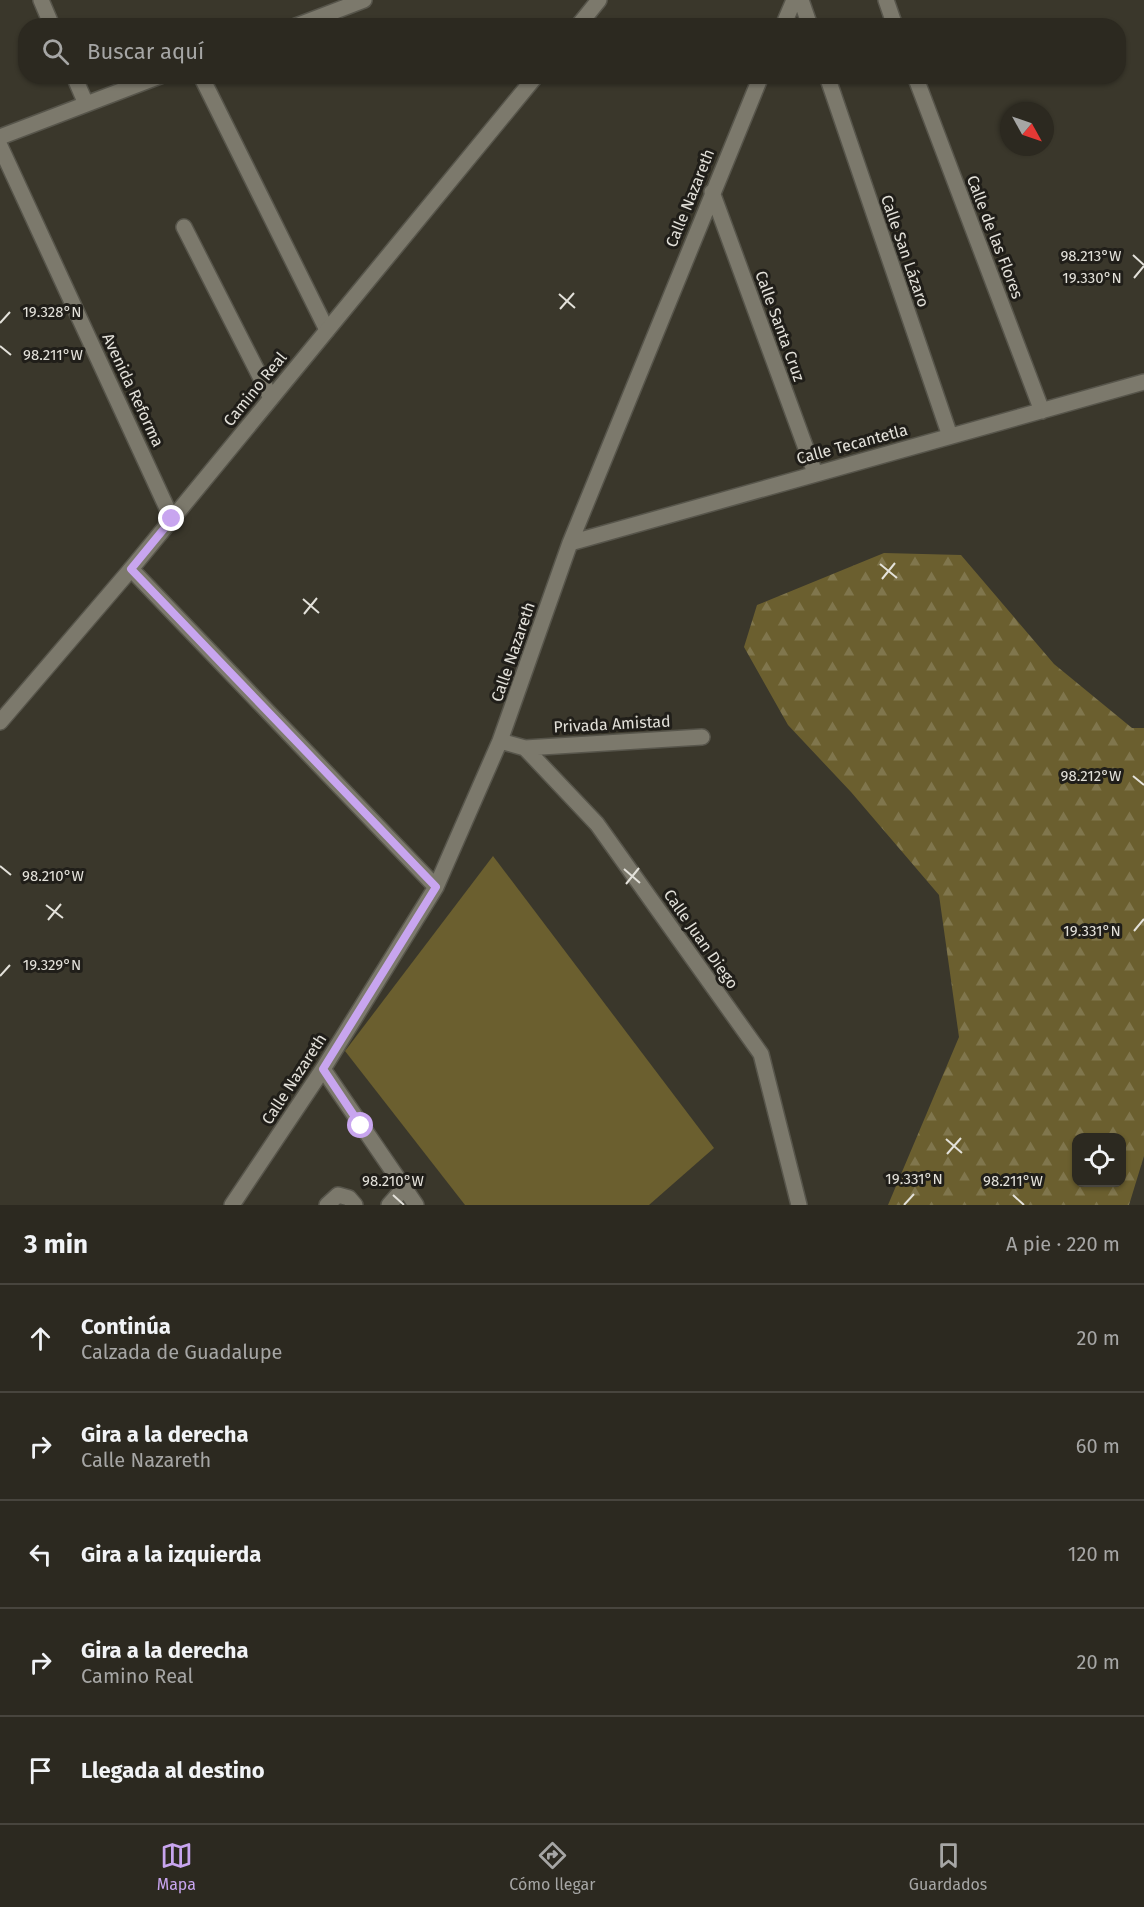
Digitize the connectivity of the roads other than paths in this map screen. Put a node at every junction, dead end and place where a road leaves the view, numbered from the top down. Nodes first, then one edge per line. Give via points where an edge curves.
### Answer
1 (41, 0) edge
2 (364, 0) edge
3 (599, 0) edge
4 (794, 0) edge
5 (801, 0) edge
6 (886, 0) edge
7 (49, 18) edge
8 (317, 18) edge
9 (584, 18) edge
10 (786, 18) edge
11 (807, 18) edge
12 (892, 18) edge
13 (77, 84) edge
14 (139, 84) edge
15 (205, 84) edge
16 (529, 84) edge
17 (758, 84) edge
18 (830, 84) edge
19 (918, 84) edge
20 (86, 104) junction
21 (0, 137) edge
22 (0, 146) edge
23 (712, 192) junction
24 (184, 227) dead end
25 (327, 330) junction
26 (1144, 382) edge
27 (271, 398) junction
28 (1042, 411) junction
29 (950, 436) junction
30 (815, 472) junction
31 (172, 519) junction
32 (570, 543) junction
33 (131, 569) junction
34 (0, 722) edge
35 (702, 737) dead end
36 (500, 741) junction
37 (525, 748) junction
38 (436, 887) junction
39 (323, 1069) junction
40 (404, 1188) junction
41 (232, 1205) edge
42 (327, 1205) edge
43 (355, 1205) edge
44 (389, 1205) edge
45 (416, 1205) edge
46 (799, 1205) edge

1 - 7 street
2 - 8 street
3 - 9 street
4 - 10 street
5 - 11 street
6 - 12 street
13 - 20 street
14 - 20 street
15 - 25 street
16 - 25 street, Camino Real
17 - 23 street, Calle Nazareth
18 - 29 street, Calle San Lázaro
19 - 28 street, Calle de las Flores
20 - 21 street
22 - 31 street, Avenida Reforma
23 - 30 street, Calle Santa Cruz
23 - 32 street, Calle Nazareth
24 - 27 street
25 - 27 street, Camino Real
26 - 28 street, Calle Tecantetla
27 - 31 street, Camino Real
28 - 29 street, Calle Tecantetla
29 - 30 street, Calle Tecantetla
30 - 32 street, Calle Tecantetla
31 - 33 street, Camino Real
32 - 36 street, Calle Nazareth
33 - 34 street, Camino Real
33 - 38 street
35 - 37 street, Privada Amistad
36 - 37 street
36 - 38 street, Calle Nazareth
37 - 46 street, Calle Juan Diego via 597,824 760,1054
38 - 39 street, Calle Nazareth
39 - 40 street
39 - 41 street, Calle Nazareth
40 - 44 street
40 - 45 street
42 - 43 street via 338,1195

